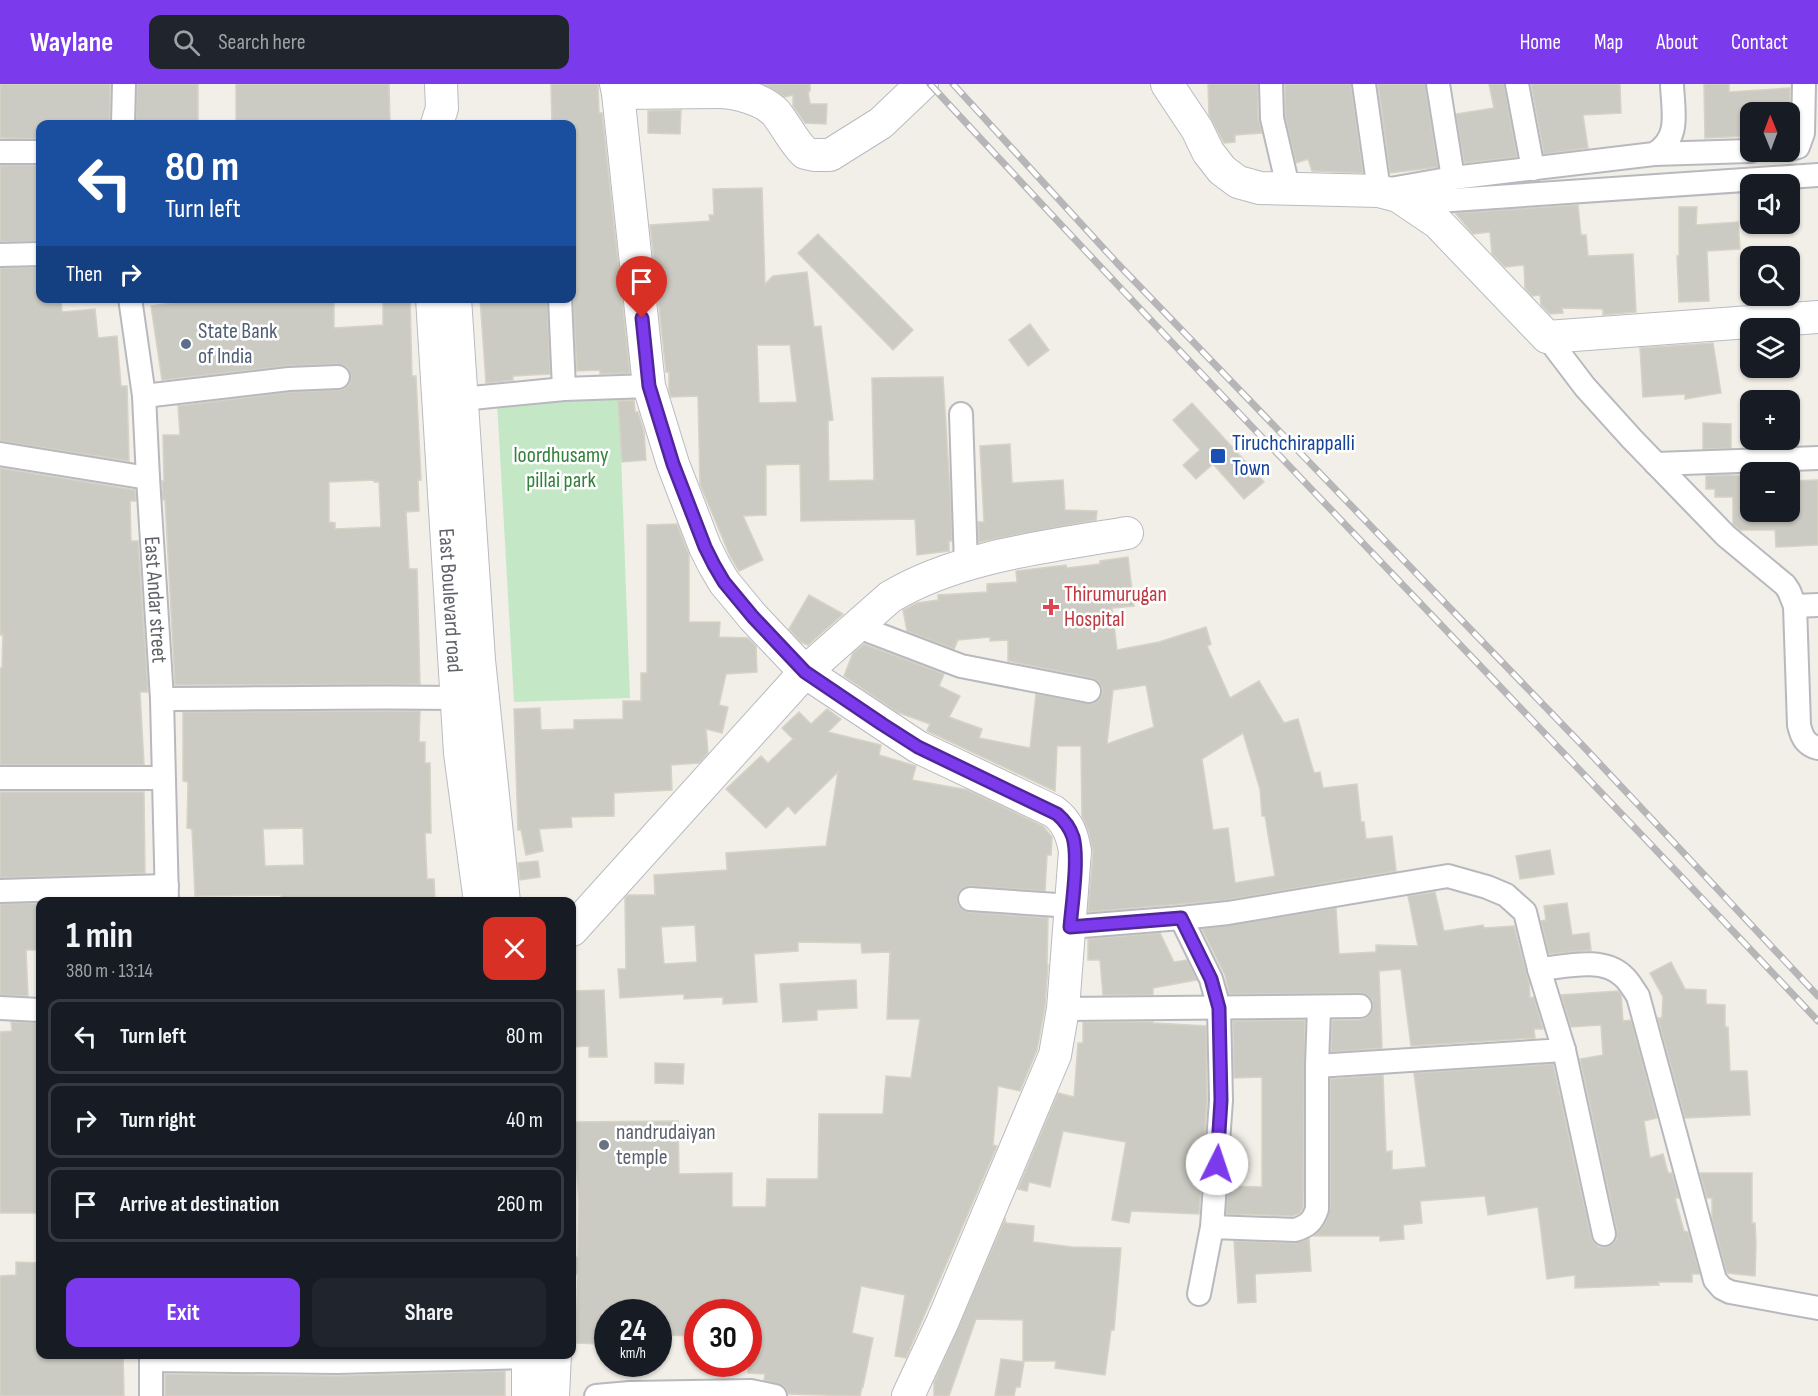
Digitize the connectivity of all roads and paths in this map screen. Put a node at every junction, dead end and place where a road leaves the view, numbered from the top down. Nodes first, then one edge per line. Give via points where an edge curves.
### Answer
1 (124, 84) edge
2 (922, 84) edge
3 (1167, 84) edge
4 (1271, 84) edge
5 (1364, 84) edge
6 (1438, 84) edge
7 (1517, 84) edge
8 (1672, 84) edge
9 (1804, 84) edge
10 (617, 88) edge
11 (123, 120) edge
12 (1800, 141) edge
13 (1740, 151) edge
14 (0, 152) edge
15 (36, 152) edge
16 (1654, 154) junction
17 (1533, 169) junction
18 (1818, 175) edge
19 (1453, 178) junction
20 (1288, 187) junction
21 (1379, 191) junction
22 (1408, 203) junction
23 (36, 254) edge
24 (0, 255) edge
25 (131, 303) edge
26 (432, 303) edge
27 (455, 303) edge
28 (560, 303) edge
29 (1818, 317) edge
30 (1547, 337) junction
31 (338, 377) dead end
32 (649, 386) junction
33 (564, 389) junction
34 (144, 396) junction
35 (462, 399) junction
36 (961, 414) dead end
37 (0, 454) edge
38 (1818, 458) edge
39 (1656, 464) junction
40 (148, 478) junction
41 (1127, 532) dead end
42 (966, 565) junction
43 (1818, 605) edge
44 (1795, 606) junction
45 (856, 626) junction
46 (805, 672) junction
47 (1089, 691) dead end
48 (458, 698) junction
49 (162, 699) junction
50 (1818, 748) edge
51 (0, 777) edge
52 (163, 778) junction
53 (0, 891) edge
54 (167, 894) edge
55 (479, 897) edge
56 (503, 897) edge
57 (970, 899) dead end
58 (1071, 917) junction
59 (1181, 918) junction
60 (576, 926) edge
61 (1539, 969) junction
62 (1360, 1006) dead end
63 (0, 1008) edge
64 (1219, 1008) junction
65 (1319, 1008) junction
66 (1063, 1009) junction
67 (36, 1010) edge
68 (1564, 1050) junction
69 (1317, 1066) junction
70 (1212, 1227) junction
71 (1604, 1233) dead end
72 (1199, 1294) dead end
73 (1818, 1308) edge
74 (151, 1359) edge
75 (225, 1359) edge
76 (423, 1359) edge
77 (536, 1359) edge
78 (539, 1359) edge
79 (151, 1396) edge
80 (528, 1396) edge
81 (553, 1396) edge
82 (596, 1396) edge
83 (776, 1396) edge
84 (908, 1396) edge

1 - 11 street
2 - 10 street via 881,123 823,156 804,153 772,109 730,92
3 - 20 street via 1222,170 1238,182 1260,188
4 - 20 street via 1272,118
5 - 21 street
6 - 19 street
7 - 17 street
8 - 16 street via 1674,124 1670,141
9 - 12 street
10 - 32 street
13 - 16 street
14 - 15 street
16 - 17 street
17 - 19 street
18 - 22 street
19 - 21 street
20 - 21 street
21 - 22 street
22 - 30 street via 1438,223
23 - 24 street
25 - 34 street, East Andar street
26 - 48 street, East Boulevard road
27 - 35 street
28 - 33 street
29 - 30 street
30 - 39 street via 1585,387
31 - 34 street
32 - 33 street
32 - 46 street via 673,464 714,565 753,617
33 - 35 street
34 - 40 street, East Andar street
35 - 56 street via 479,660
36 - 42 street
37 - 40 street
38 - 39 street
39 - 44 street via 1726,536 1785,585
40 - 49 street, East Andar street
41 - 42 street
42 - 45 street via 903,589
43 - 44 street
44 - 50 street via 1799,725 1809,746
45 - 46 street
45 - 47 street via 961,666
46 - 58 street via 918,747 1057,814 1073,837 1075,851
46 - 60 street
48 - 49 street
48 - 55 street, East Boulevard road via 460,753
49 - 52 street, East Andar street
51 - 52 street
52 - 54 street, East Andar street
53 - 54 street
57 - 58 street
58 - 59 street
58 - 66 street
59 - 61 street via 1448,876 1506,895 1525,912
59 - 64 street via 1211,979
61 - 68 street
61 - 73 street via 1604,966 1622,975 1638,996 1715,1280 1730,1292
62 - 65 street
63 - 67 street
64 - 65 street
64 - 66 street
64 - 70 street via 1221,1100
65 - 69 street
66 - 84 street via 1055,1055
68 - 69 street
68 - 71 street
69 - 70 street via 1314,1219 1295,1230
70 - 72 street
74 - 79 street
75 - 76 street
77 - 80 street
78 - 81 street
82 - 83 street via 751,1391

